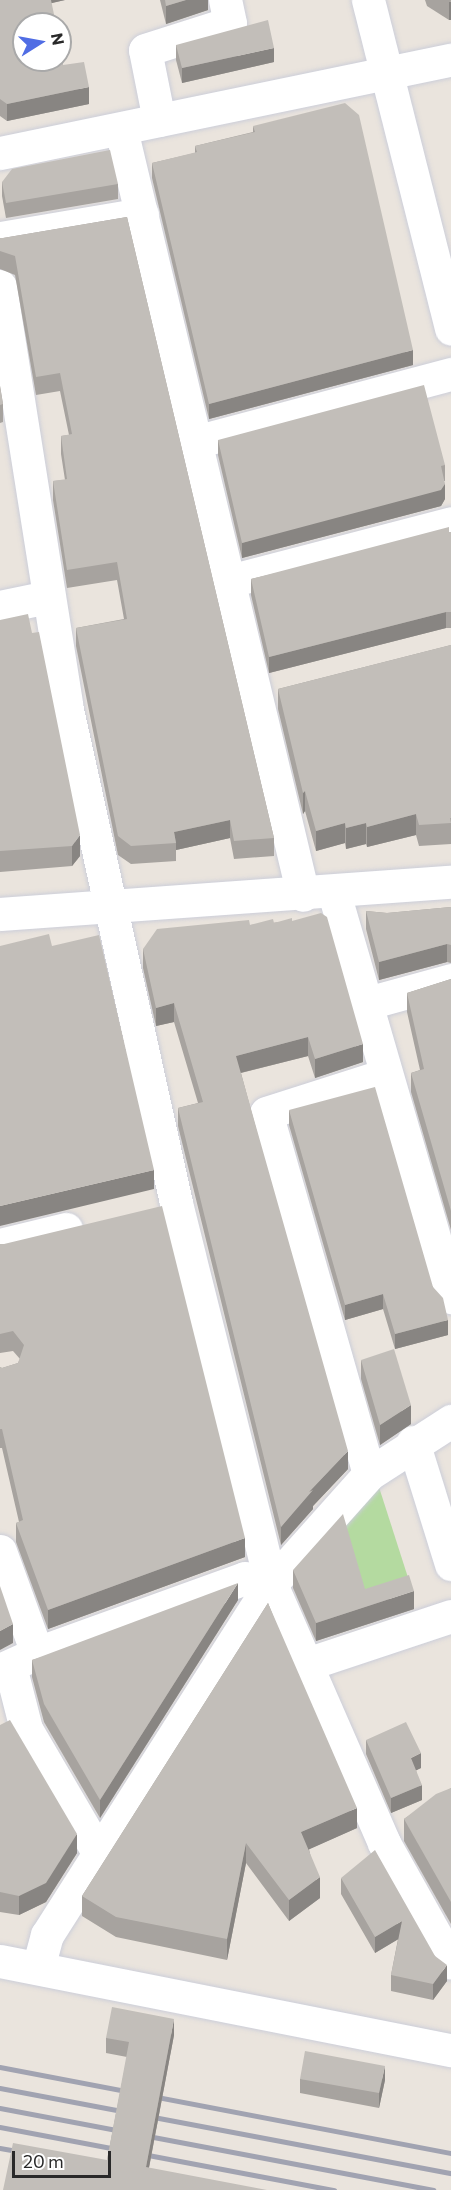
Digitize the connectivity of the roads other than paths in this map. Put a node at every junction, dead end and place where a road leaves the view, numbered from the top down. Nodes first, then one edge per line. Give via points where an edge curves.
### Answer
1 (225, 0) edge
2 (368, 0) edge
3 (451, 60) edge
4 (387, 73) junction
5 (159, 120) junction
6 (121, 129) junction
7 (0, 153) edge
8 (142, 214) junction
9 (439, 233) edge
10 (0, 238) edge
11 (0, 286) edge
12 (451, 329) edge
13 (451, 374) edge
14 (195, 442) junction
15 (451, 523) edge
16 (229, 581) junction
17 (47, 597) junction
18 (0, 607) edge
19 (451, 882) edge
20 (319, 894) junction
21 (112, 906) junction
22 (0, 915) edge
23 (451, 980) edge
24 (364, 1004) junction
25 (385, 1075) junction
26 (176, 1203) junction
27 (142, 1211) edge
28 (97, 1222) edge
29 (0, 1245) edge
30 (451, 1297) edge
31 (451, 1421) edge
32 (413, 1442) junction
33 (369, 1474) junction
34 (0, 1551) edge
35 (451, 1564) edge
36 (271, 1584) junction
37 (451, 1616) edge
38 (16, 1663) edge
39 (307, 1664) junction
40 (98, 1852) junction
41 (0, 1961) edge
42 (451, 1963) edge
43 (38, 1968) junction
44 (451, 2050) edge

1 - 5 street via 230,23 145,50
2 - 4 street
3 - 4 street
4 - 5 street
4 - 9 street
5 - 6 street
6 - 7 street
6 - 8 street
8 - 10 street
8 - 14 street
9 - 12 street
11 - 17 street
13 - 14 street
14 - 16 street
15 - 16 street
16 - 20 street via 269,692
17 - 18 street
17 - 21 street via 66,705
19 - 20 street
20 - 21 street
20 - 24 street
21 - 22 street
21 - 26 street
23 - 24 street
24 - 25 street
25 - 30 street
25 - 33 street via 266,1113
26 - 27 street
26 - 36 street
28 - 29 street
31 - 32 street
32 - 33 street
32 - 35 street
33 - 36 street
34 - 38 street
36 - 38 street via 245,1578
36 - 39 street
36 - 40 street
37 - 39 street
38 - 40 street via 26,1729
39 - 42 street via 384,1843
40 - 43 street via 47,1935
41 - 43 street
43 - 44 street

